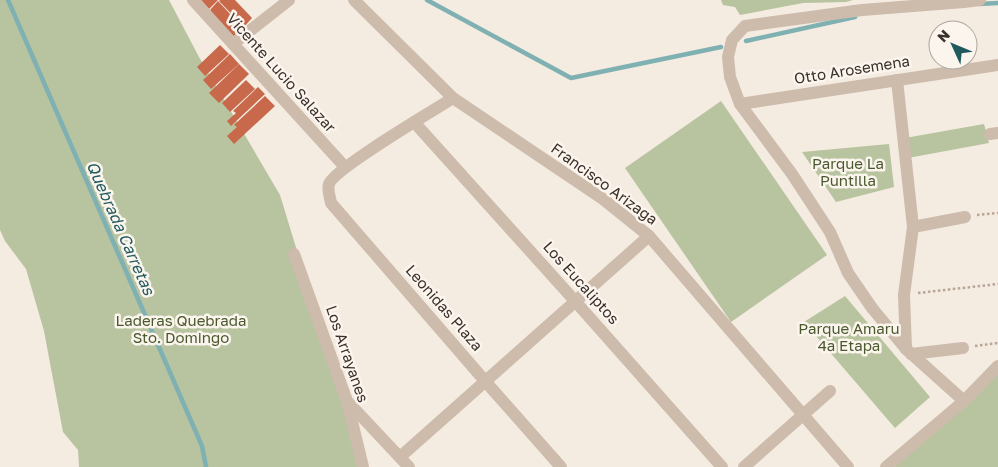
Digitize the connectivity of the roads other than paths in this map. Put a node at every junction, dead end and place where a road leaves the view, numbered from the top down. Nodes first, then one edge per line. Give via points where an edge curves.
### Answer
1 (193, 0) edge
2 (289, 0) edge
3 (354, 0) edge
4 (980, 0) edge
5 (233, 44) junction
6 (998, 65) edge
7 (897, 80) junction
8 (453, 98) junction
9 (740, 104) junction
10 (414, 122) junction
11 (345, 167) junction
12 (965, 217) road end
13 (913, 227) junction
14 (649, 236) junction
15 (294, 254) dead end
16 (575, 301) junction
17 (963, 348) road end
18 (908, 352) junction
19 (998, 366) edge
20 (485, 381) junction
21 (830, 391) dead end
22 (347, 401) junction
23 (964, 401) junction
24 (803, 415) junction
25 (405, 462) edge
26 (891, 466) edge
27 (363, 467) edge
28 (561, 467) edge
29 (722, 467) edge
30 (744, 467) edge
31 (848, 467) edge

1 - 5 street, Vicente Lucio Salazar
2 - 5 street
3 - 8 street, Francisco Arizaga
4 - 9 street via 862,10 745,26 732,40 728,57 730,77
5 - 11 street, Vicente Lucio Salazar
6 - 7 street, Otto Arosemena
7 - 9 street, Otto Arosemena
7 - 13 street
8 - 10 street, Leonidas Plaza
8 - 14 street, Francisco Arizaga via 603,199
9 - 18 street via 830,232 848,272 872,308
10 - 11 street, Leonidas Plaza
10 - 16 street, Los Eucaliptos
11 - 20 street, Leonidas Plaza via 330,182 331,203
12 - 13 street
13 - 18 street via 904,295
14 - 16 street
14 - 24 street, Francisco Arizaga
15 - 22 street, Los Arrayanes
16 - 20 street
16 - 29 street, Los Eucaliptos
17 - 18 street
18 - 23 street
19 - 23 street
20 - 25 street
20 - 28 street, Leonidas Plaza
21 - 24 street
22 - 25 street
22 - 27 street, Los Arrayanes
23 - 26 street
24 - 30 street
24 - 31 street, Francisco Arizaga

